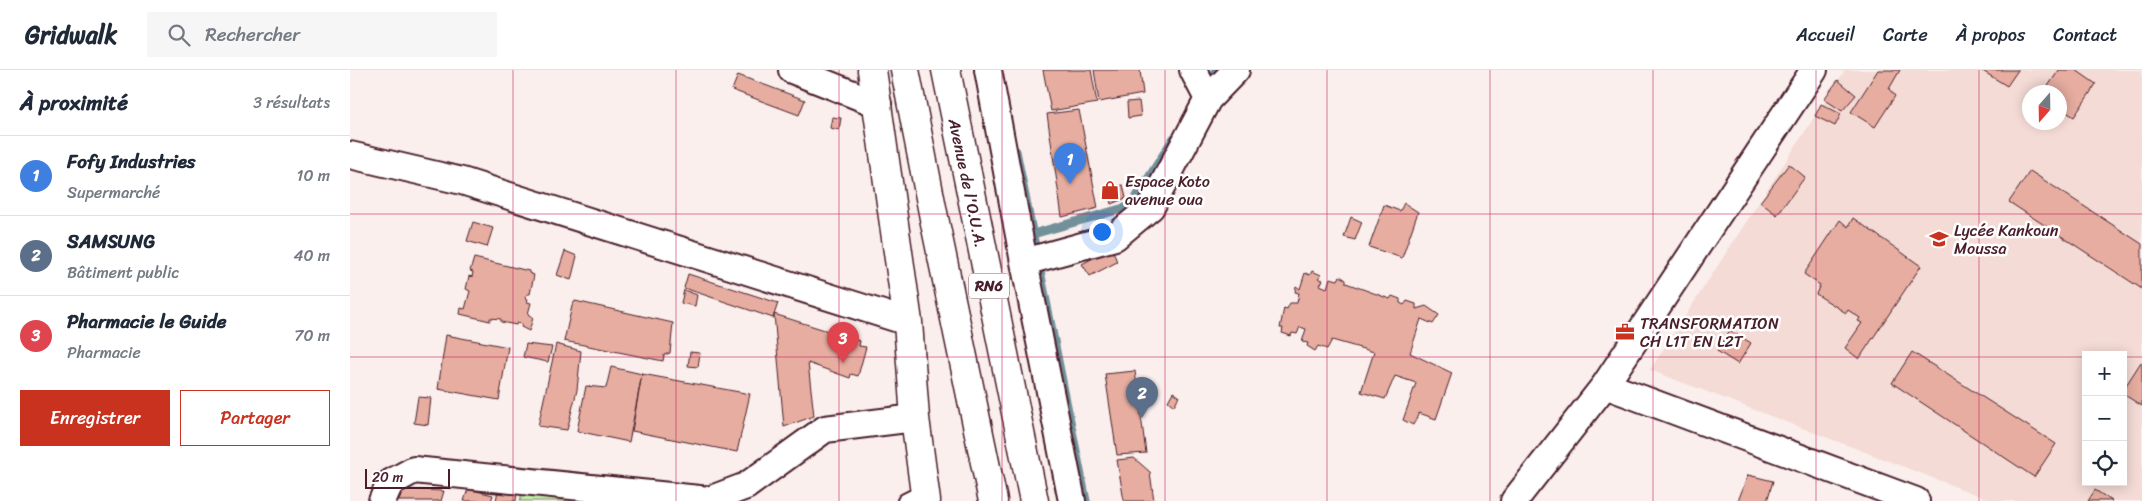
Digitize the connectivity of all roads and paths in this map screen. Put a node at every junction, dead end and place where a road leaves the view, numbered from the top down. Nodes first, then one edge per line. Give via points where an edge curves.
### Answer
1 (792, 70) edge
2 (872, 70) edge
3 (905, 70) edge
4 (946, 70) edge
5 (988, 70) edge
6 (1193, 70) edge
7 (1236, 70) edge
8 (1814, 70) edge
9 (1208, 99) junction
10 (878, 104) junction
11 (350, 155) edge
12 (1024, 262) junction
13 (908, 322) junction
14 (1605, 385) junction
15 (915, 418) junction
16 (919, 498) edge
17 (382, 501) edge
18 (993, 501) edge
19 (1034, 501) edge
20 (1072, 501) edge
21 (1514, 501) edge
22 (1916, 501) edge

1 - 10 street
2 - 10 main road
3 - 18 main road, RN6
4 - 19 main road, Avenue de l'O.U.A. / RN6
5 - 12 street
6 - 9 street
7 - 9 street
8 - 14 street
9 - 12 street via 1151,207 1115,237
10 - 13 main road
11 - 13 street via 462,181
12 - 20 street
13 - 15 main road
14 - 21 street
14 - 22 street
15 - 16 main road
15 - 17 street via 825,429 746,486 708,500 414,470 390,483

